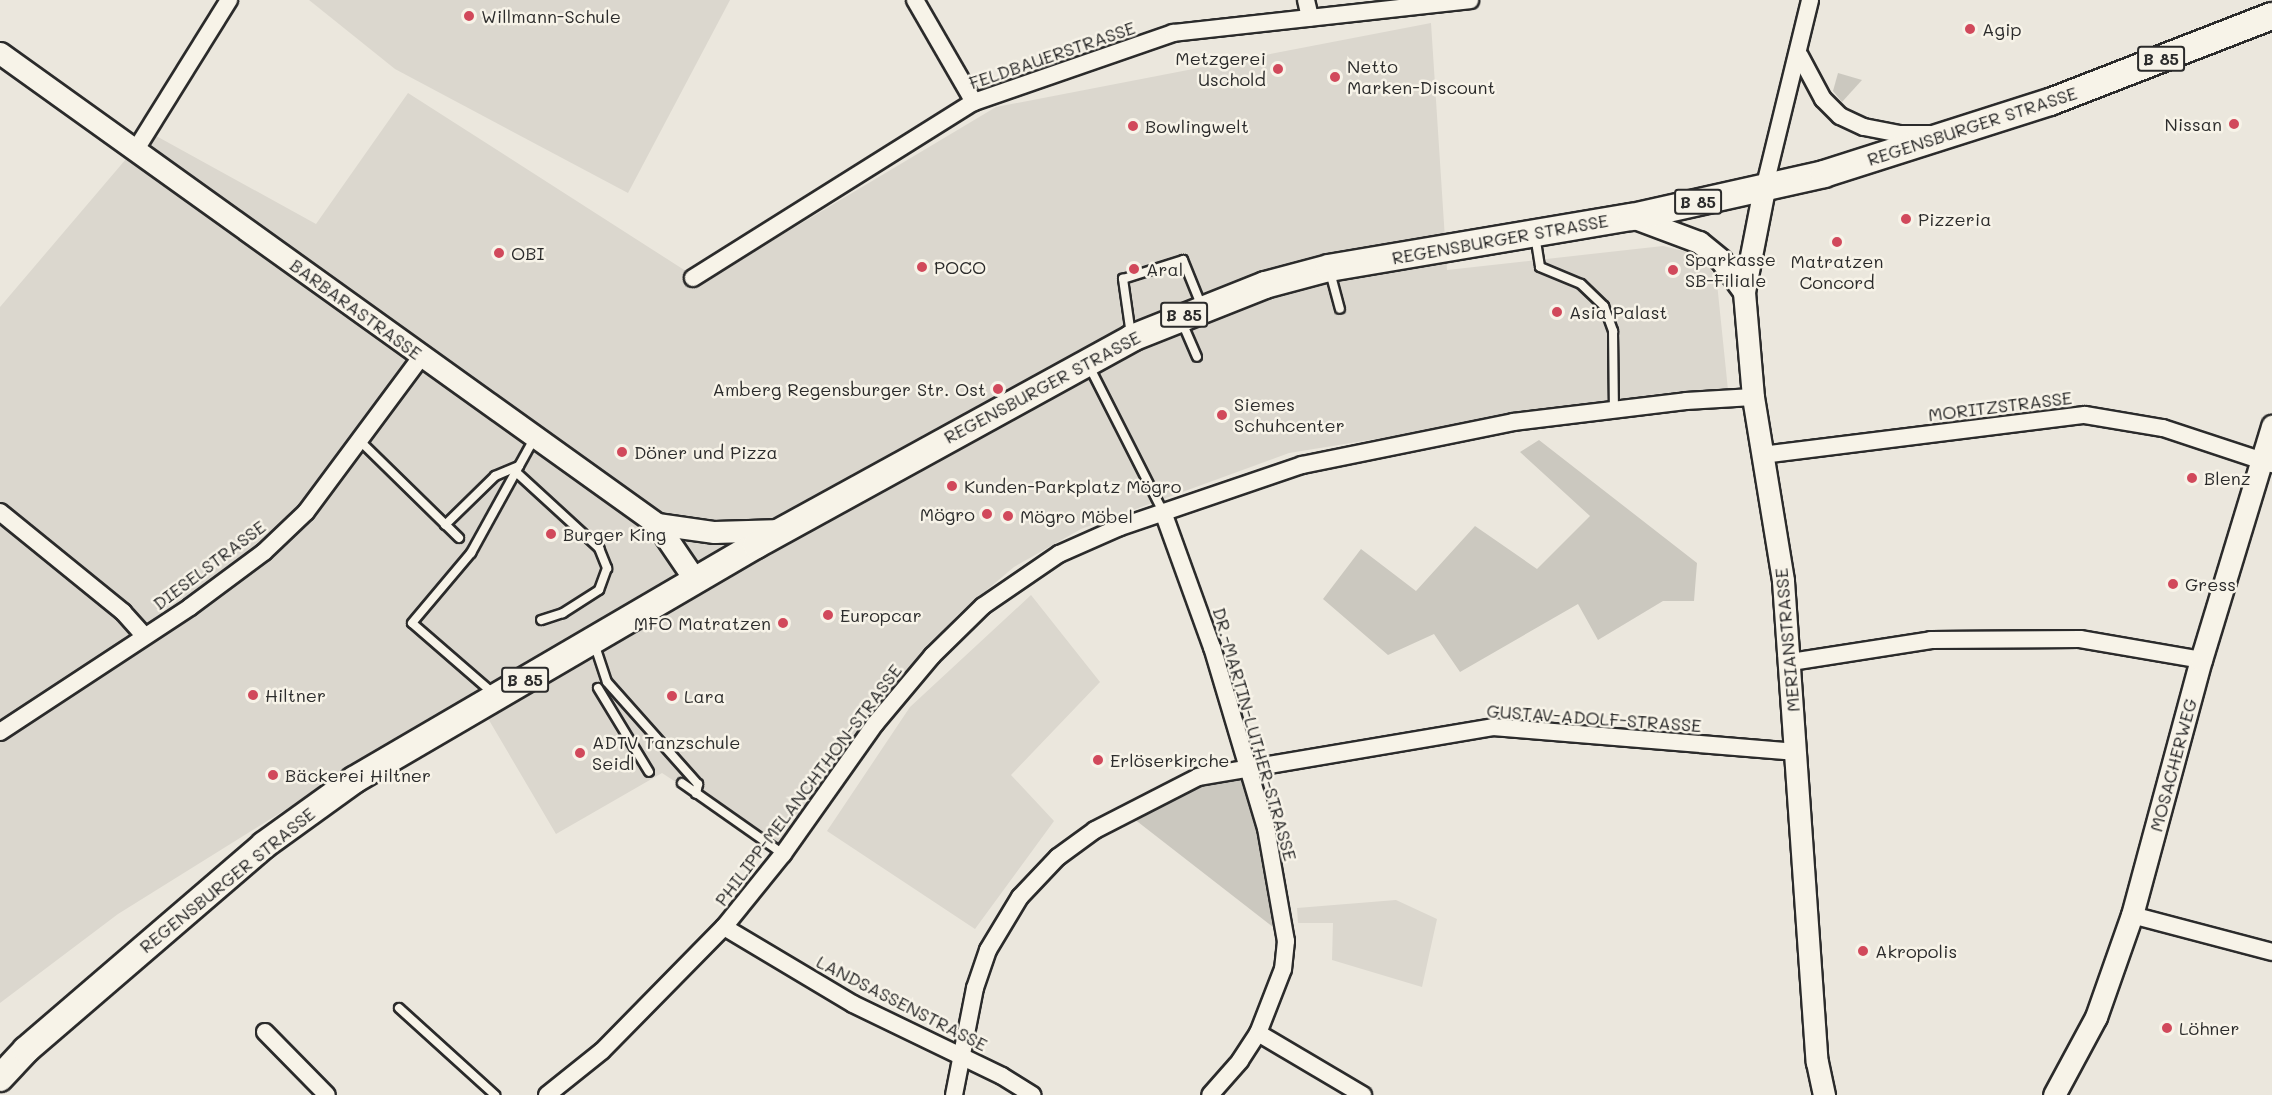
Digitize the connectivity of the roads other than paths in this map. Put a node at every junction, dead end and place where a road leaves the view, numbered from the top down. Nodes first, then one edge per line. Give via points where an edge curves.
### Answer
1 (229, 0) edge
2 (915, 0) edge
3 (1306, 0) edge
4 (1470, 0) edge
5 (1810, 0) edge
6 (2272, 16) edge
7 (1310, 18) junction
8 (0, 53) edge
9 (1800, 56) junction
10 (974, 102) junction
11 (1954, 134) junction
12 (135, 151) junction
13 (1764, 189) junction
14 (1632, 217) junction
15 (1535, 233) junction
16 (1329, 268) junction
17 (693, 278) dead end
18 (1744, 292) junction
19 (1340, 309) dead end
20 (1191, 312) junction
21 (1131, 338) junction
22 (422, 356) junction
23 (1197, 357) dead end
24 (1087, 361) junction
25 (1752, 397) junction
26 (1614, 410) junction
27 (2272, 426) edge
28 (536, 436) junction
29 (359, 440) junction
30 (1762, 455) junction
31 (2267, 462) edge
32 (518, 469) junction
33 (0, 512) edge
34 (1163, 512) junction
35 (657, 524) junction
36 (445, 525) junction
37 (784, 530) junction
38 (459, 538) dead end
39 (695, 580) junction
40 (541, 620) dead end
41 (144, 635) junction
42 (593, 640) junction
43 (2201, 660) junction
44 (1791, 662) junction
45 (598, 688) dead end
46 (497, 696) junction
47 (0, 732) edge
48 (1797, 752) junction
49 (1247, 767) junction
50 (649, 772) dead end
51 (682, 783) dead end
52 (696, 794) junction
53 (783, 854) junction
54 (2132, 915) junction
55 (724, 927) junction
56 (2272, 952) edge
57 (399, 1008) dead end
58 (265, 1032) dead end
59 (1258, 1033) junction
60 (26, 1050) junction
61 (962, 1057) junction
62 (0, 1068) edge
63 (0, 1078) edge
64 (327, 1095) edge
65 (495, 1095) edge
66 (547, 1095) edge
67 (954, 1095) edge
68 (1032, 1095) edge
69 (1210, 1095) edge
70 (1363, 1095) edge
71 (1824, 1095) edge
72 (2054, 1095) edge

1 - 12 street
2 - 10 street
3 - 7 street
4 - 7 street, FELDBAUERSTRASSE
5 - 9 street
6 - 11 main road, REGENSBURGER STRASSE / B 85 via 2050,102
7 - 10 street, FELDBAUERSTRASSE via 1173,33
8 - 12 street, BARBARASTRASSE
9 - 11 street via 1823,99 1840,116 1864,127 1901,134
9 - 13 street
10 - 17 street, FELDBAUERSTRASSE
11 - 13 main road, REGENSBURGER STRASSE / B 85
12 - 22 street, BARBARASTRASSE
13 - 14 main road, REGENSBURGER STRASSE / B 85
13 - 18 street, MERIANSTRASSE
14 - 15 main road, REGENSBURGER STRASSE / B 85
14 - 18 street via 1699,242 1721,260
15 - 16 main road, REGENSBURGER STRASSE / B 85
15 - 26 lane via 1540,267 1581,284 1604,306 1613,331
16 - 19 lane
16 - 20 main road, REGENSBURGER STRASSE / B 85
18 - 25 street, MERIANSTRASSE
20 - 21 main road, REGENSBURGER STRASSE / B 85
20 - 21 lane via 1183,260 1123,279
20 - 23 lane
21 - 24 main road, REGENSBURGER STRASSE / B 85
22 - 28 street, BARBARASTRASSE
22 - 29 street, DIESELSTRASSE
24 - 34 lane
24 - 37 main road, REGENSBURGER STRASSE / B 85
25 - 26 street, PHILIPP-MELANCHTHON-STRASSE
25 - 30 street, MERIANSTRASSE
26 - 34 street, PHILIPP-MELANCHTHON-STRASSE via 1513,422 1302,465
27 - 31 street, MOSACHERWEG
28 - 32 lane
28 - 35 street, BARBARASTRASSE
29 - 36 lane
29 - 41 street, DIESELSTRASSE via 306,512 264,552 190,607
30 - 31 street, MORITZSTRASSE via 2085,415 2163,428
30 - 44 street, MERIANSTRASSE via 1783,581
31 - 43 street, MOSACHERWEG
32 - 36 lane via 495,476
32 - 40 lane via 599,548 607,568 599,590 563,613
32 - 46 lane via 471,553 412,622
33 - 41 street via 123,612
34 - 49 street, DR.-MARTIN-LUTHER-STRASSE via 1212,647
34 - 53 street, PHILIPP-MELANCHTHON-STRASSE via 1059,554 983,606 932,656 874,724
35 - 37 street via 714,532
35 - 39 street, BARBARASTRASSE
36 - 38 lane
37 - 39 main road, REGENSBURGER STRASSE / B 85
39 - 42 main road, REGENSBURGER STRASSE / B 85
41 - 47 street, DIESELSTRASSE
42 - 46 main road, REGENSBURGER STRASSE / B 85
42 - 52 lane via 607,682 698,784
43 - 44 street via 2080,639 1931,640
43 - 54 street, MOSACHERWEG
44 - 48 street, MERIANSTRASSE
45 - 50 lane
46 - 60 main road, REGENSBURGER STRASSE / B 85 via 354,780 264,845
48 - 49 street, GUSTAV-ADOLF-STRASSE via 1493,728
48 - 71 street, MERIANSTRASSE via 1817,1062
49 - 59 street, DR.-MARTIN-LUTHER-STRASSE via 1266,828 1286,941 1283,969
49 - 61 street, GUSTAV-ADOLF-STRASSE via 1190,781 1095,830 1058,857 1020,897 988,950 975,988
51 - 52 lane
52 - 53 lane
53 - 55 street, PHILIPP-MELANCHTHON-STRASSE
54 - 56 street
54 - 72 street, MOSACHERWEG via 2096,1017
55 - 61 street, LANDSASSENSTRASSE via 853,1004
55 - 66 street, PHILIPP-MELANCHTHON-STRASSE via 602,1052
57 - 65 lane
58 - 64 street
59 - 69 street, DR.-MARTIN-LUTHER-STRASSE
59 - 70 street
60 - 62 main road, B 85
60 - 63 main road, REGENSBURGER STRASSE / B 85
61 - 67 street, GUSTAV-ADOLF-STRASSE
61 - 68 street, LANDSASSENSTRASSE

